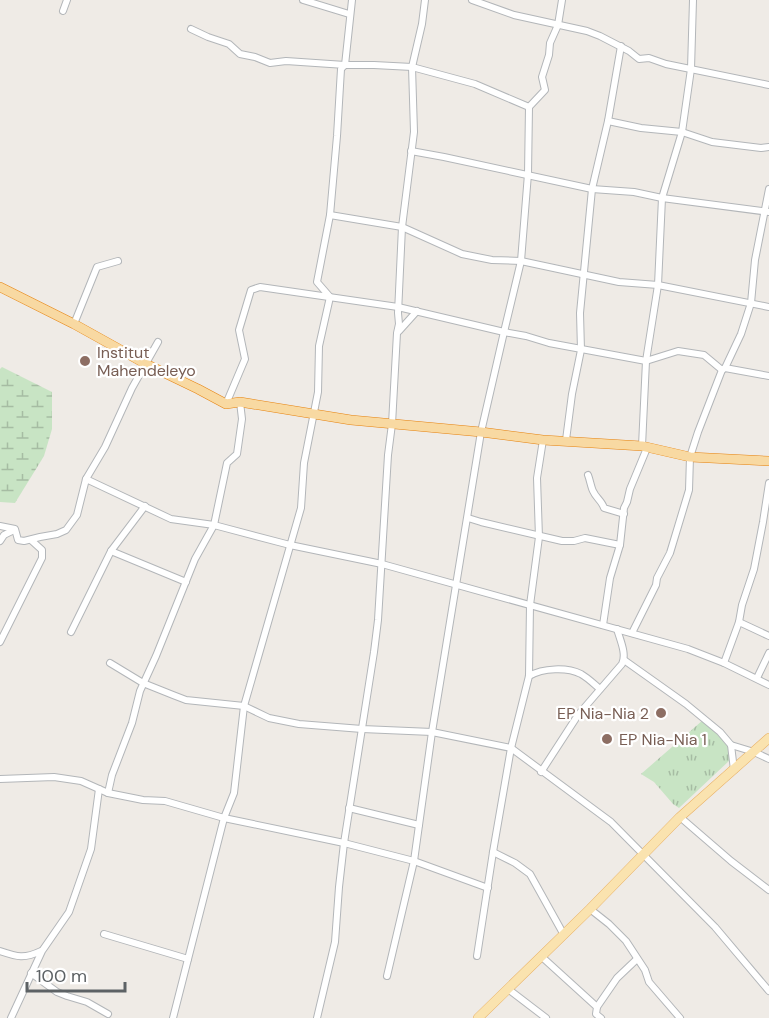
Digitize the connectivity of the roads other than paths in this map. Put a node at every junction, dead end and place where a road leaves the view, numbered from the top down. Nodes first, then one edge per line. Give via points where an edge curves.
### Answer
1 (67, 0) edge
2 (303, 0) edge
3 (352, 0) edge
4 (424, 0) edge
5 (472, 0) edge
6 (562, 0) edge
7 (693, 0) edge
8 (63, 11) dead end
9 (349, 14) junction
10 (558, 25) junction
11 (191, 29) dead end
12 (621, 46) junction
13 (345, 65) junction
14 (412, 67) junction
15 (691, 69) junction
16 (769, 85) edge
17 (529, 107) junction
18 (608, 122) junction
19 (682, 132) junction
20 (769, 147) edge
21 (411, 152) junction
22 (528, 174) junction
23 (592, 189) junction
24 (769, 189) edge
25 (662, 198) junction
26 (767, 212) edge
27 (330, 215) junction
28 (402, 227) junction
29 (118, 261) dead end
30 (521, 261) junction
31 (583, 274) junction
32 (658, 285) junction
33 (0, 287) edge
34 (330, 297) junction
35 (751, 303) junction
36 (399, 307) junction
37 (769, 307) edge
38 (417, 311) junction
39 (74, 324) junction
40 (504, 332) junction
41 (397, 333) junction
42 (158, 342) dead end
43 (581, 350) junction
44 (646, 361) junction
45 (146, 364) junction
46 (723, 369) junction
47 (769, 376) edge
48 (240, 402) junction
49 (226, 404) junction
50 (313, 415) junction
51 (392, 424) junction
52 (482, 432) junction
53 (543, 440) junction
54 (566, 440) junction
55 (644, 447) junction
56 (690, 457) junction
57 (769, 461) edge
58 (588, 476) dead end
59 (86, 479) junction
60 (769, 483) edge
61 (145, 506) junction
62 (624, 514) junction
63 (468, 518) junction
64 (214, 525) junction
65 (0, 526) edge
66 (15, 529) junction
67 (539, 537) junction
68 (31, 540) junction
69 (0, 541) edge
70 (620, 544) junction
71 (291, 545) junction
72 (111, 551) junction
73 (382, 564) junction
74 (186, 582) junction
75 (456, 584) junction
76 (530, 605) junction
77 (739, 622) junction
78 (603, 625) junction
79 (617, 629) junction
80 (70, 632) dead end
81 (632, 633) junction
82 (769, 636) edge
83 (0, 642) edge
84 (769, 653) edge
85 (624, 660) junction
86 (110, 663) dead end
87 (724, 663) junction
88 (530, 676) junction
89 (757, 678) junction
90 (143, 683) junction
91 (769, 685) edge
92 (600, 689) junction
93 (244, 706) junction
94 (362, 729) junction
95 (432, 732) junction
96 (769, 738) edge
97 (731, 745) junction
98 (511, 748) junction
99 (754, 752) junction
100 (769, 759) edge
101 (734, 770) junction
102 (541, 772) junction
103 (0, 779) edge
104 (99, 789) junction
105 (108, 793) junction
106 (349, 808) junction
107 (224, 818) junction
108 (680, 818) junction
109 (419, 825) junction
110 (344, 843) junction
111 (493, 852) junction
112 (644, 854) junction
113 (414, 861) junction
114 (488, 888) junction
115 (769, 890) edge
116 (590, 909) junction
117 (104, 934) dead end
118 (564, 935) junction
119 (0, 951) edge
120 (42, 951) junction
121 (477, 956) dead end
122 (542, 957) junction
123 (188, 959) junction
124 (638, 959) junction
125 (31, 973) junction
126 (387, 975) dead end
127 (508, 989) junction
128 (769, 991) edge
129 (597, 1007) junction
130 (108, 1014) dead end
131 (11, 1018) edge
132 (173, 1018) edge
133 (317, 1018) edge
134 (478, 1018) edge
135 (546, 1018) edge
136 (601, 1018) edge
137 (680, 1018) edge

1 - 8 street
2 - 9 street
3 - 9 street
4 - 14 street
5 - 10 street
6 - 10 street
7 - 15 street
9 - 13 street
10 - 12 street via 586,31
10 - 17 street via 542,77 545,90
11 - 13 street via 229,44 240,54 270,63
12 - 15 street via 639,59
12 - 18 street
13 - 14 street
13 - 27 street via 341,69
14 - 17 street via 475,84
14 - 21 street
15 - 16 street
15 - 19 street
17 - 22 street
18 - 19 street
18 - 23 street
19 - 20 street via 712,142
19 - 25 street
21 - 22 street
21 - 28 street
22 - 23 street
22 - 30 street
23 - 25 street
23 - 31 street
24 - 26 street
25 - 26 street
25 - 32 street
26 - 35 street via 755,260
27 - 28 street
27 - 34 street via 317,282
28 - 30 street via 462,254
28 - 36 street
29 - 39 street via 98,267
30 - 31 street
30 - 40 street
31 - 32 street
31 - 43 street
32 - 35 street
32 - 44 street
33 - 39 highway
34 - 36 street
34 - 49 street via 260,287 251,290 239,330 245,359
34 - 50 street via 319,346 318,393
35 - 37 street
35 - 46 street
36 - 38 street
36 - 41 street
38 - 40 street
38 - 41 street
39 - 45 highway
40 - 43 street
40 - 52 street
41 - 51 street
42 - 45 street
43 - 44 street
43 - 54 street
44 - 46 street via 678,351 704,355
44 - 55 street
45 - 49 highway
45 - 59 street
46 - 47 street
46 - 56 street
48 - 49 highway
48 - 50 highway
48 - 64 street via 237,454 227,463
50 - 51 highway
50 - 71 street via 301,508
51 - 52 highway
51 - 73 street
52 - 53 highway
52 - 63 street
53 - 54 highway
53 - 67 street via 537,478
54 - 55 highway
55 - 56 highway
55 - 62 street
56 - 57 highway
56 - 81 street via 689,490 670,553
58 - 62 street via 604,508
59 - 61 street
59 - 68 street via 77,515 66,530
60 - 77 street via 754,569
61 - 64 street via 171,519
61 - 72 street
62 - 70 street
63 - 67 street
63 - 75 street
64 - 71 street
64 - 74 street
65 - 66 street
66 - 68 street via 18,540
66 - 69 street
67 - 70 street
67 - 76 street
68 - 83 street via 42,550 42,558
70 - 78 street
71 - 73 street
71 - 93 street
72 - 74 street
72 - 80 street
73 - 75 street
73 - 94 street via 377,631
74 - 90 street
75 - 76 street
75 - 95 street
76 - 78 street
76 - 88 street
77 - 82 street
77 - 87 street
78 - 79 street
79 - 81 street
79 - 85 street
81 - 87 street
84 - 89 street
85 - 92 street
85 - 97 street via 693,710
86 - 90 street
87 - 89 street
88 - 92 street via 570,670
88 - 98 street
89 - 91 street
90 - 93 street via 186,700
90 - 105 street
92 - 102 street
93 - 94 street via 285,722
93 - 107 street via 234,793
94 - 95 street
94 - 106 street
95 - 98 street
95 - 109 street
96 - 99 main road
97 - 99 street
97 - 101 street
98 - 102 street
98 - 111 street
99 - 100 street
99 - 101 main road
101 - 108 main road
102 - 112 street via 610,822
103 - 104 street via 64,778
104 - 105 street
104 - 120 street via 91,849 69,912
105 - 107 street via 165,801
106 - 109 street
106 - 110 street
107 - 110 street
107 - 123 street
108 - 112 main road
108 - 115 street
109 - 113 street
110 - 113 street
110 - 133 street via 335,942
111 - 114 street
111 - 118 street via 530,874
112 - 116 main road
112 - 128 street via 715,927
113 - 114 street
113 - 126 street
114 - 121 street
116 - 118 main road
116 - 124 street via 626,941
117 - 123 street
118 - 122 main road
119 - 120 street via 27,957
120 - 125 street
122 - 127 main road
122 - 129 street
123 - 132 street
124 - 129 street via 617,978
124 - 137 street via 649,982
125 - 130 street via 57,992
125 - 131 street
127 - 134 main road
127 - 135 street
129 - 136 street via 596,1014

